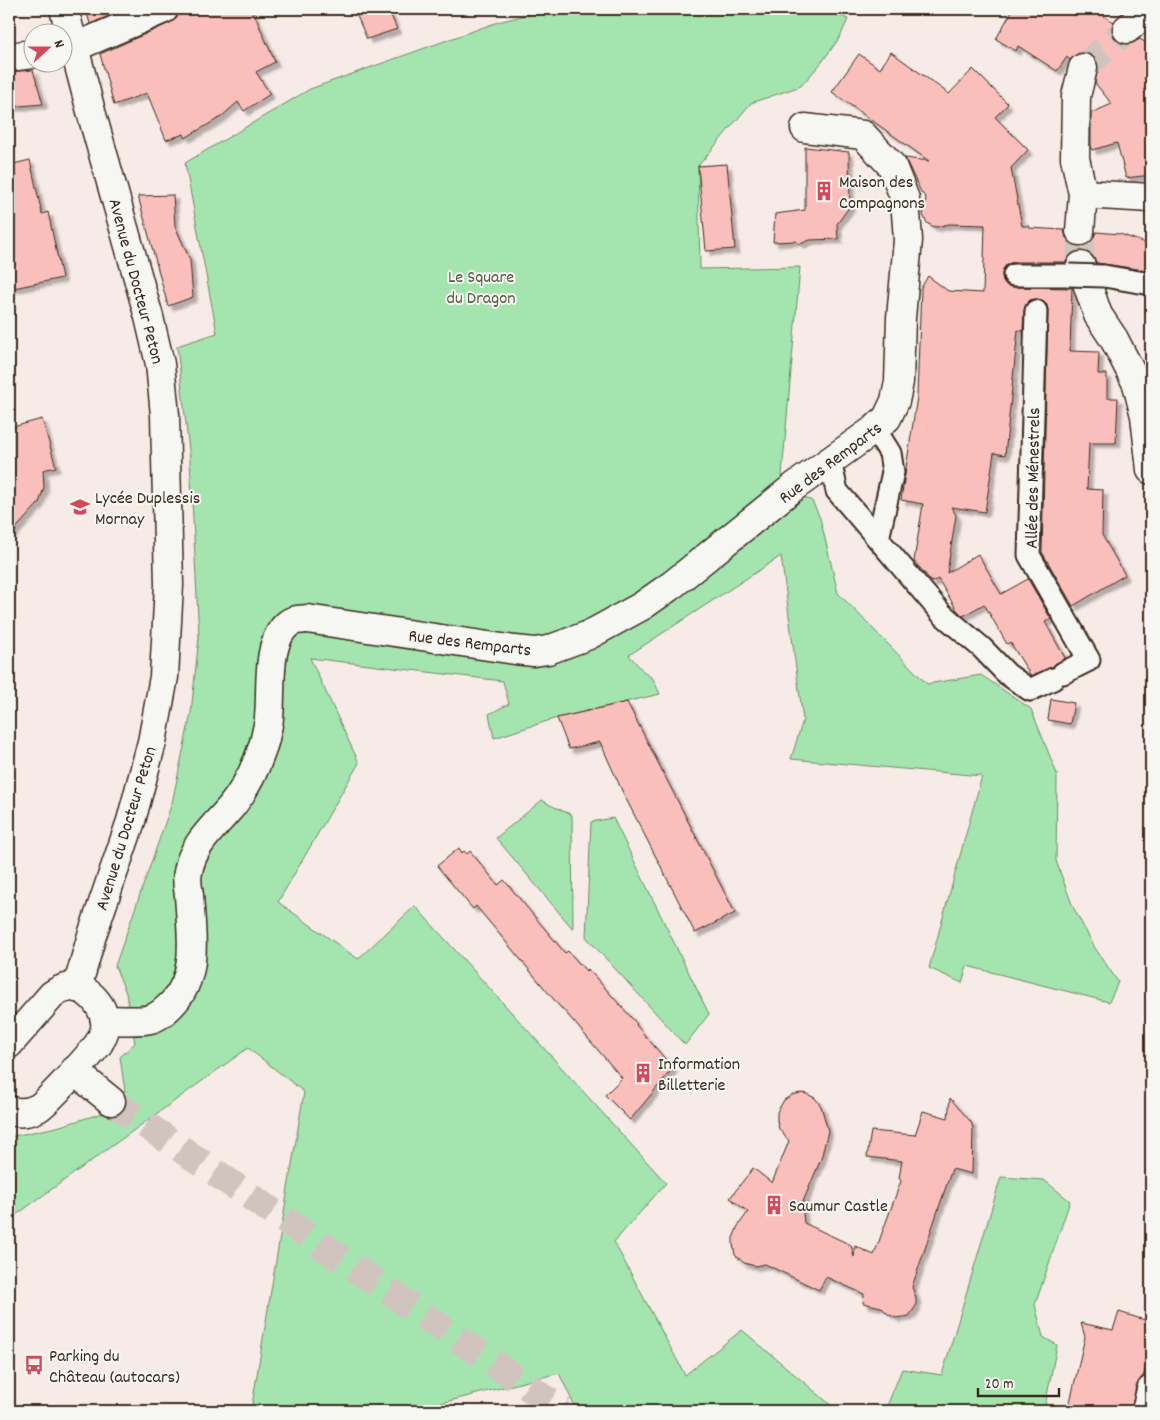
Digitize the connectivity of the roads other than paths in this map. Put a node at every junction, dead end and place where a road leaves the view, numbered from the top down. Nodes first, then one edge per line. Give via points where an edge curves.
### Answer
1 (64, 9) edge
2 (164, 9) edge
3 (1150, 9) edge
4 (65, 22) edge
5 (1126, 30) tunnel mouth
6 (72, 46) edge
7 (22, 55) edge
8 (9, 57) edge
9 (72, 61) edge
10 (1083, 68) tunnel mouth
11 (805, 128) dead end
12 (1083, 194) junction
13 (1151, 198) edge
14 (1080, 231) tunnel mouth
15 (1085, 272) junction
16 (1151, 284) edge
17 (875, 430) junction
18 (830, 461) junction
19 (1151, 470) edge
20 (878, 539) junction
21 (77, 988) junction
22 (105, 1020) junction
23 (9, 1044) edge
24 (74, 1071) junction
25 (111, 1101) tunnel mouth
26 (9, 1110) edge
27 (1151, 1390) edge
28 (1146, 1411) edge

1 - 4 street, Avenue du Docteur Peton
2 - 6 street
3 - 5 street
7 - 8 street
9 - 21 street, Avenue du Docteur Peton via 160,364 165,415 169,585 164,677 152,742 131,821
10 - 12 street via 1076,96 1075,158
11 - 17 street, Rue des Remparts via 863,135 892,166 905,199 908,240 899,382 887,418
12 - 13 street
12 - 14 street
15 - 16 street
15 - 19 street via 1098,316 1137,384 1145,416
15 - 20 street, Allée des Ménestrels via 1032,288 1029,555 1089,660 1030,690 1007,674 942,614
17 - 18 street, Rue des Remparts
17 - 20 street via 890,453 893,472
18 - 20 street via 837,490
18 - 22 street, Rue des Remparts via 642,606 589,635 548,650 515,650 307,619 288,624 276,639 273,652 269,718 256,766 231,807 197,846 187,873 192,952 185,986 164,1012 150,1020
21 - 22 street via 96,1000
21 - 23 street via 67,987 52,995
22 - 24 street via 102,1037
24 - 25 street
24 - 26 street via 41,1107 29,1112
27 - 28 street

